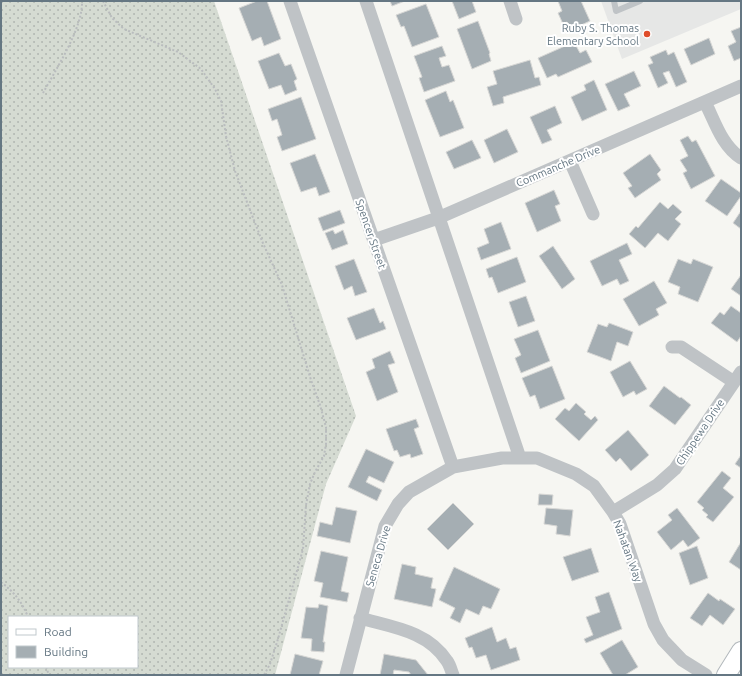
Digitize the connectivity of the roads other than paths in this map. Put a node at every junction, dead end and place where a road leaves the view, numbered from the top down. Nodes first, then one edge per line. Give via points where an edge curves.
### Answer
1 (290, 1) edge
2 (366, 1) edge
3 (510, 1) edge
4 (614, 1) edge
5 (640, 1) edge
6 (516, 19) dead end
7 (741, 86) edge
8 (706, 102) junction
9 (741, 158) edge
10 (570, 161) junction
11 (593, 214) dead end
12 (438, 218) junction
13 (374, 240) junction
14 (672, 347) dead end
15 (738, 377) edge
16 (520, 458) junction
17 (453, 467) junction
18 (613, 512) junction
19 (360, 618) junction
20 (741, 651) edge
21 (346, 675) edge
22 (453, 675) edge
23 (706, 675) edge
24 (726, 675) edge

1 - 13 street, Spencer Street
2 - 12 street
3 - 6 street
4 - 5 lane via 616,11
7 - 8 street, Commanche Drive
8 - 9 street via 722,138 734,154
8 - 10 street, Commanche Drive
10 - 11 street
10 - 12 street, Commanche Drive
12 - 13 street, Commanche Drive
12 - 16 street
13 - 17 street, Spencer Street
14 - 15 street via 681,347
15 - 18 street, Chippewa Drive via 675,469 657,485
16 - 17 street, Nahatan Way via 502,458
16 - 18 street, Nahatan Way via 537,458 576,474 594,486
17 - 19 street, Seneca Drive via 409,492 398,504 385,526
18 - 23 street, Nahatan Way via 620,524 654,624 663,640 682,660
19 - 21 street, Seneca Drive
19 - 22 street via 416,634 437,647 448,662
20 - 24 street

